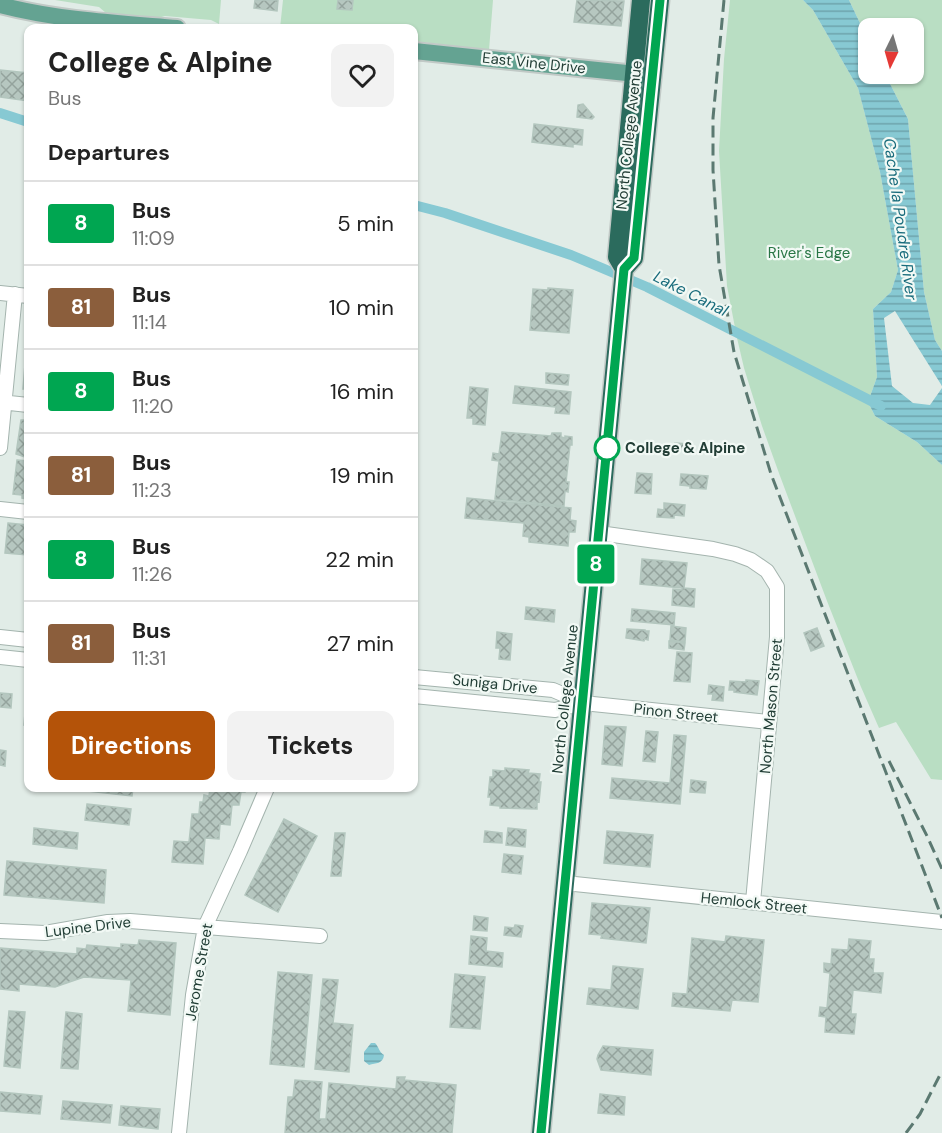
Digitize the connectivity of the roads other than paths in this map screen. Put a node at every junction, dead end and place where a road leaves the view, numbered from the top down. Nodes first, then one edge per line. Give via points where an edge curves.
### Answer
1 (641, 0) edge
2 (660, 0) edge
3 (0, 5) edge
4 (127, 24) edge
5 (418, 51) edge
6 (634, 74) junction
7 (653, 75) junction
8 (624, 269) junction
9 (0, 292) edge
10 (22, 295) edge
11 (2, 402) edge
12 (24, 405) edge
13 (0, 448) edge
14 (0, 509) edge
15 (24, 512) edge
16 (599, 533) junction
17 (0, 637) edge
18 (24, 640) edge
19 (0, 657) edge
20 (24, 660) edge
21 (418, 677) edge
22 (418, 696) edge
23 (583, 703) junction
24 (769, 722) junction
25 (265, 792) edge
26 (565, 883) junction
27 (753, 902) junction
28 (942, 922) edge
29 (205, 927) junction
30 (0, 931) edge
31 (320, 936) dead end
32 (179, 1133) edge
33 (542, 1133) edge

1 - 6 highway, North College Avenue
2 - 7 highway, North College Avenue
3 - 4 main road via 25,12
5 - 6 main road, East Vine Drive
6 - 7 main road, East Vine Drive
6 - 8 highway, North College Avenue via 617,257
7 - 8 highway, North College Avenue via 634,258
8 - 16 highway, North College Avenue
9 - 10 street
10 - 11 street
11 - 12 street
11 - 13 street
14 - 15 street
16 - 23 highway, North College Avenue
16 - 24 street, North Mason Street via 713,549 751,560 767,571 777,587
17 - 18 street
19 - 20 street
21 - 23 street, Suniga Drive via 553,690
22 - 23 street, Suniga Drive via 555,710
23 - 24 street, Pinon Street
23 - 26 highway, North College Avenue
24 - 27 street, North Mason Street
25 - 29 street, Jerome Street
26 - 27 street, Hemlock Street
26 - 33 highway, North College Avenue
27 - 28 street, Hemlock Street
29 - 30 street, Lupine Drive via 130,921 45,933
29 - 31 street, Lupine Drive
29 - 32 street, Jerome Street via 193,995

